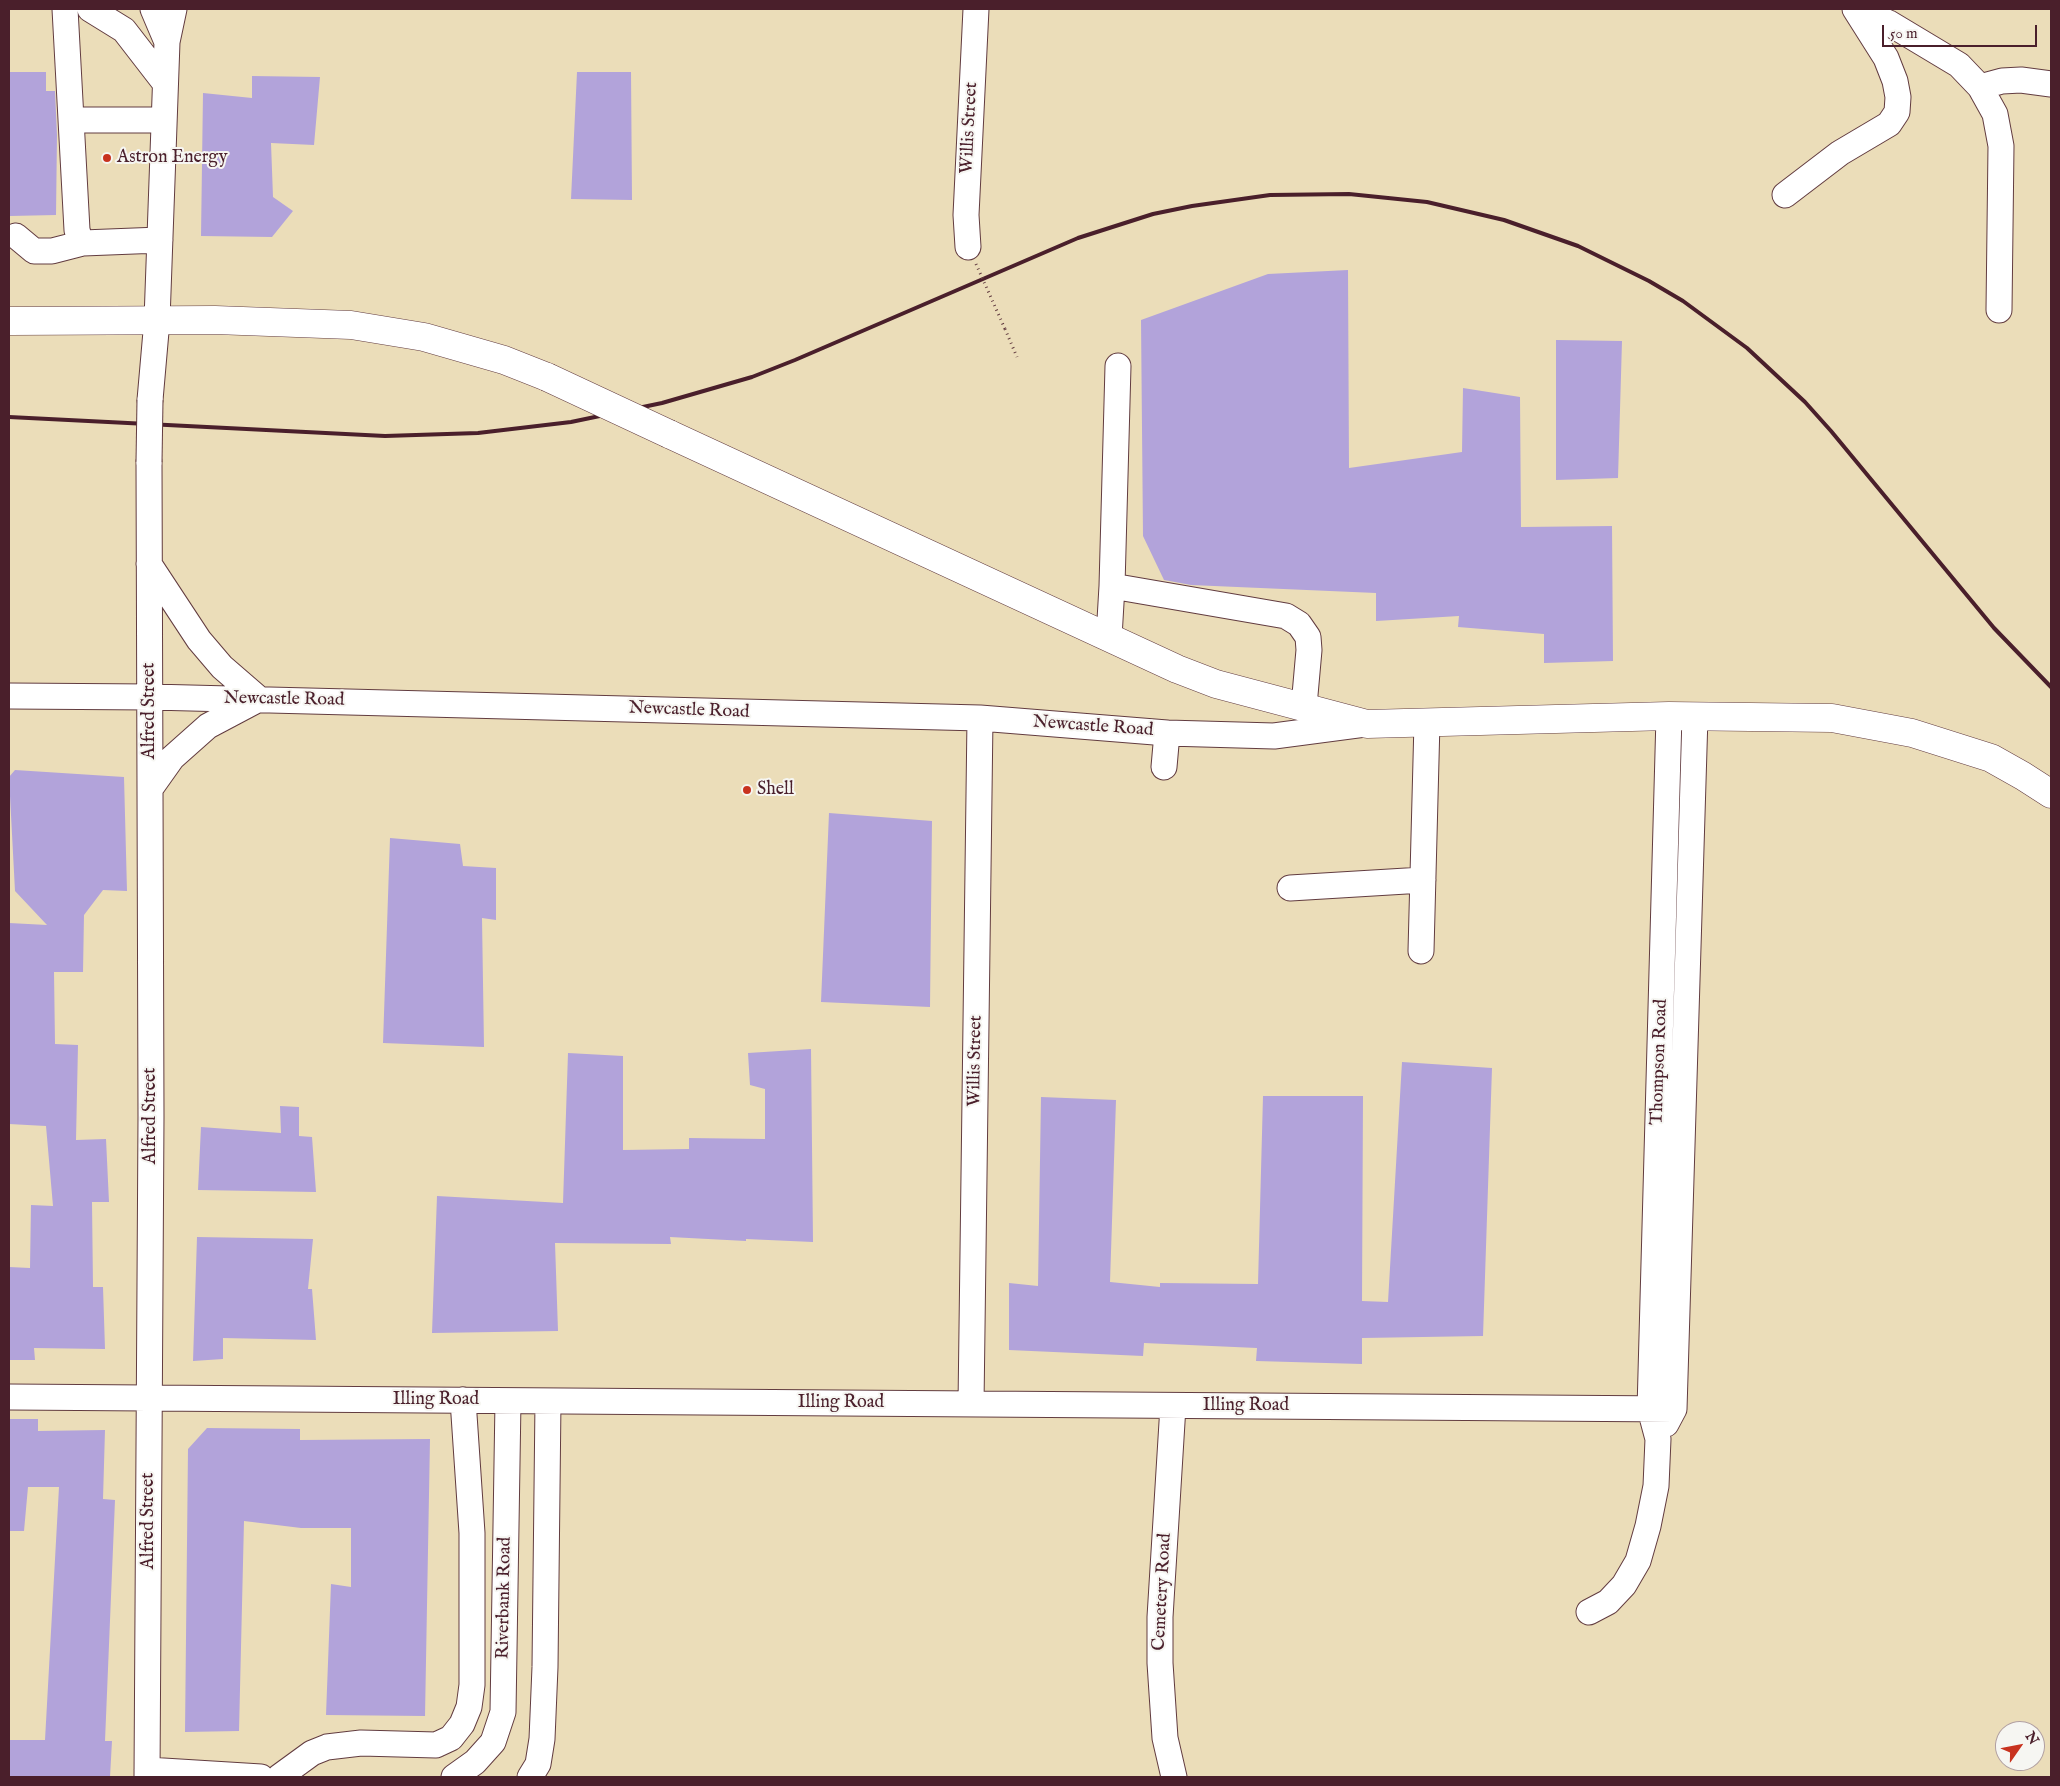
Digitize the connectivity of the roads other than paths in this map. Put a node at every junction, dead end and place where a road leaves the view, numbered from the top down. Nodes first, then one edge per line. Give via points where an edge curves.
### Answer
1 (65, 9) edge
2 (90, 9) edge
3 (153, 9) edge
4 (174, 9) edge
5 (976, 9) edge
6 (1856, 9) edge
7 (167, 42) junction
8 (165, 83) junction
9 (2051, 84) edge
10 (1980, 86) junction
11 (71, 120) junction
12 (164, 120) junction
13 (1785, 195) dead end
14 (16, 236) dead end
15 (160, 240) junction
16 (83, 243) junction
17 (972, 256) road end
18 (1999, 310) dead end
19 (157, 320) junction
20 (9, 321) edge
21 (1118, 366) dead end
22 (149, 564) junction
23 (1112, 586) junction
24 (1109, 637) junction
25 (9, 696) edge
26 (151, 697) junction
27 (259, 699) junction
28 (1304, 706) junction
29 (1682, 716) junction
30 (980, 718) junction
31 (1427, 722) junction
32 (1367, 724) junction
33 (1167, 733) junction
34 (1164, 767) dead end
35 (150, 789) junction
36 (2051, 794) edge
37 (1423, 880) junction
38 (1290, 888) dead end
39 (1421, 951) dead end
40 (9, 1397) edge
41 (150, 1398) junction
42 (463, 1400) junction
43 (508, 1401) junction
44 (548, 1401) junction
45 (971, 1404) junction
46 (1173, 1406) junction
47 (1662, 1409) junction
48 (1589, 1612) dead end
49 (147, 1774) edge
50 (262, 1777) edge
51 (279, 1777) edge
52 (454, 1777) edge
53 (530, 1777) edge
54 (1174, 1777) edge

1 - 11 street
2 - 8 street via 124,30
3 - 7 street
4 - 7 street, Alfred Street
5 - 17 street, Willis Street via 966,215
6 - 10 street via 1889,23 1959,65
6 - 13 street via 1886,58 1895,81 1897,112 1889,124 1840,154
7 - 8 street, Alfred Street
8 - 12 street, Alfred Street
9 - 10 street via 2020,80
10 - 18 street via 1995,114 2001,146
11 - 12 street
11 - 16 street via 77,230
12 - 15 street, Alfred Street
14 - 16 street via 34,251 52,251
15 - 16 street
15 - 19 street, Alfred Street
19 - 20 highway
19 - 22 street, Alfred Street, bridge via 150,400
19 - 24 highway, bridge via 352,325 432,339 504,360
21 - 23 street
22 - 26 street, Alfred Street
22 - 27 street via 199,640 222,667
23 - 24 street
23 - 28 street via 1286,616 1299,624 1308,638 1310,650
24 - 28 highway via 1216,684
25 - 26 street, Newcastle Road
26 - 27 street, Newcastle Road
26 - 35 street, Alfred Street
27 - 30 street, Newcastle Road
27 - 35 street via 208,726 172,758
28 - 32 highway
29 - 31 highway
29 - 36 highway via 1832,718 1912,733 1991,758
29 - 47 street, Thompson Road
30 - 33 street, Newcastle Road
30 - 45 street, Willis Street
31 - 32 highway
31 - 37 street
32 - 33 street, Newcastle Road via 1274,736
33 - 34 street
35 - 41 street, Alfred Street
37 - 38 street
37 - 39 street
40 - 41 street, Illing Road
41 - 42 street, Illing Road
41 - 49 street, Alfred Street
42 - 43 street, Illing Road
42 - 51 street via 472,1533 472,1685 469,1707 462,1724 451,1738 436,1745 361,1743 327,1747 312,1752
43 - 44 street, Illing Road
43 - 52 street, Riverbank Road via 504,1712 493,1742 475,1762
44 - 45 street, Illing Road
44 - 53 street via 545,1676 538,1764
45 - 46 street, Illing Road
46 - 47 street, Illing Road
46 - 54 street, Cemetery Road via 1160,1663 1165,1738
47 - 48 street, Thompson Road via 1656,1486 1638,1562 1624,1585 1608,1602
49 - 50 street

